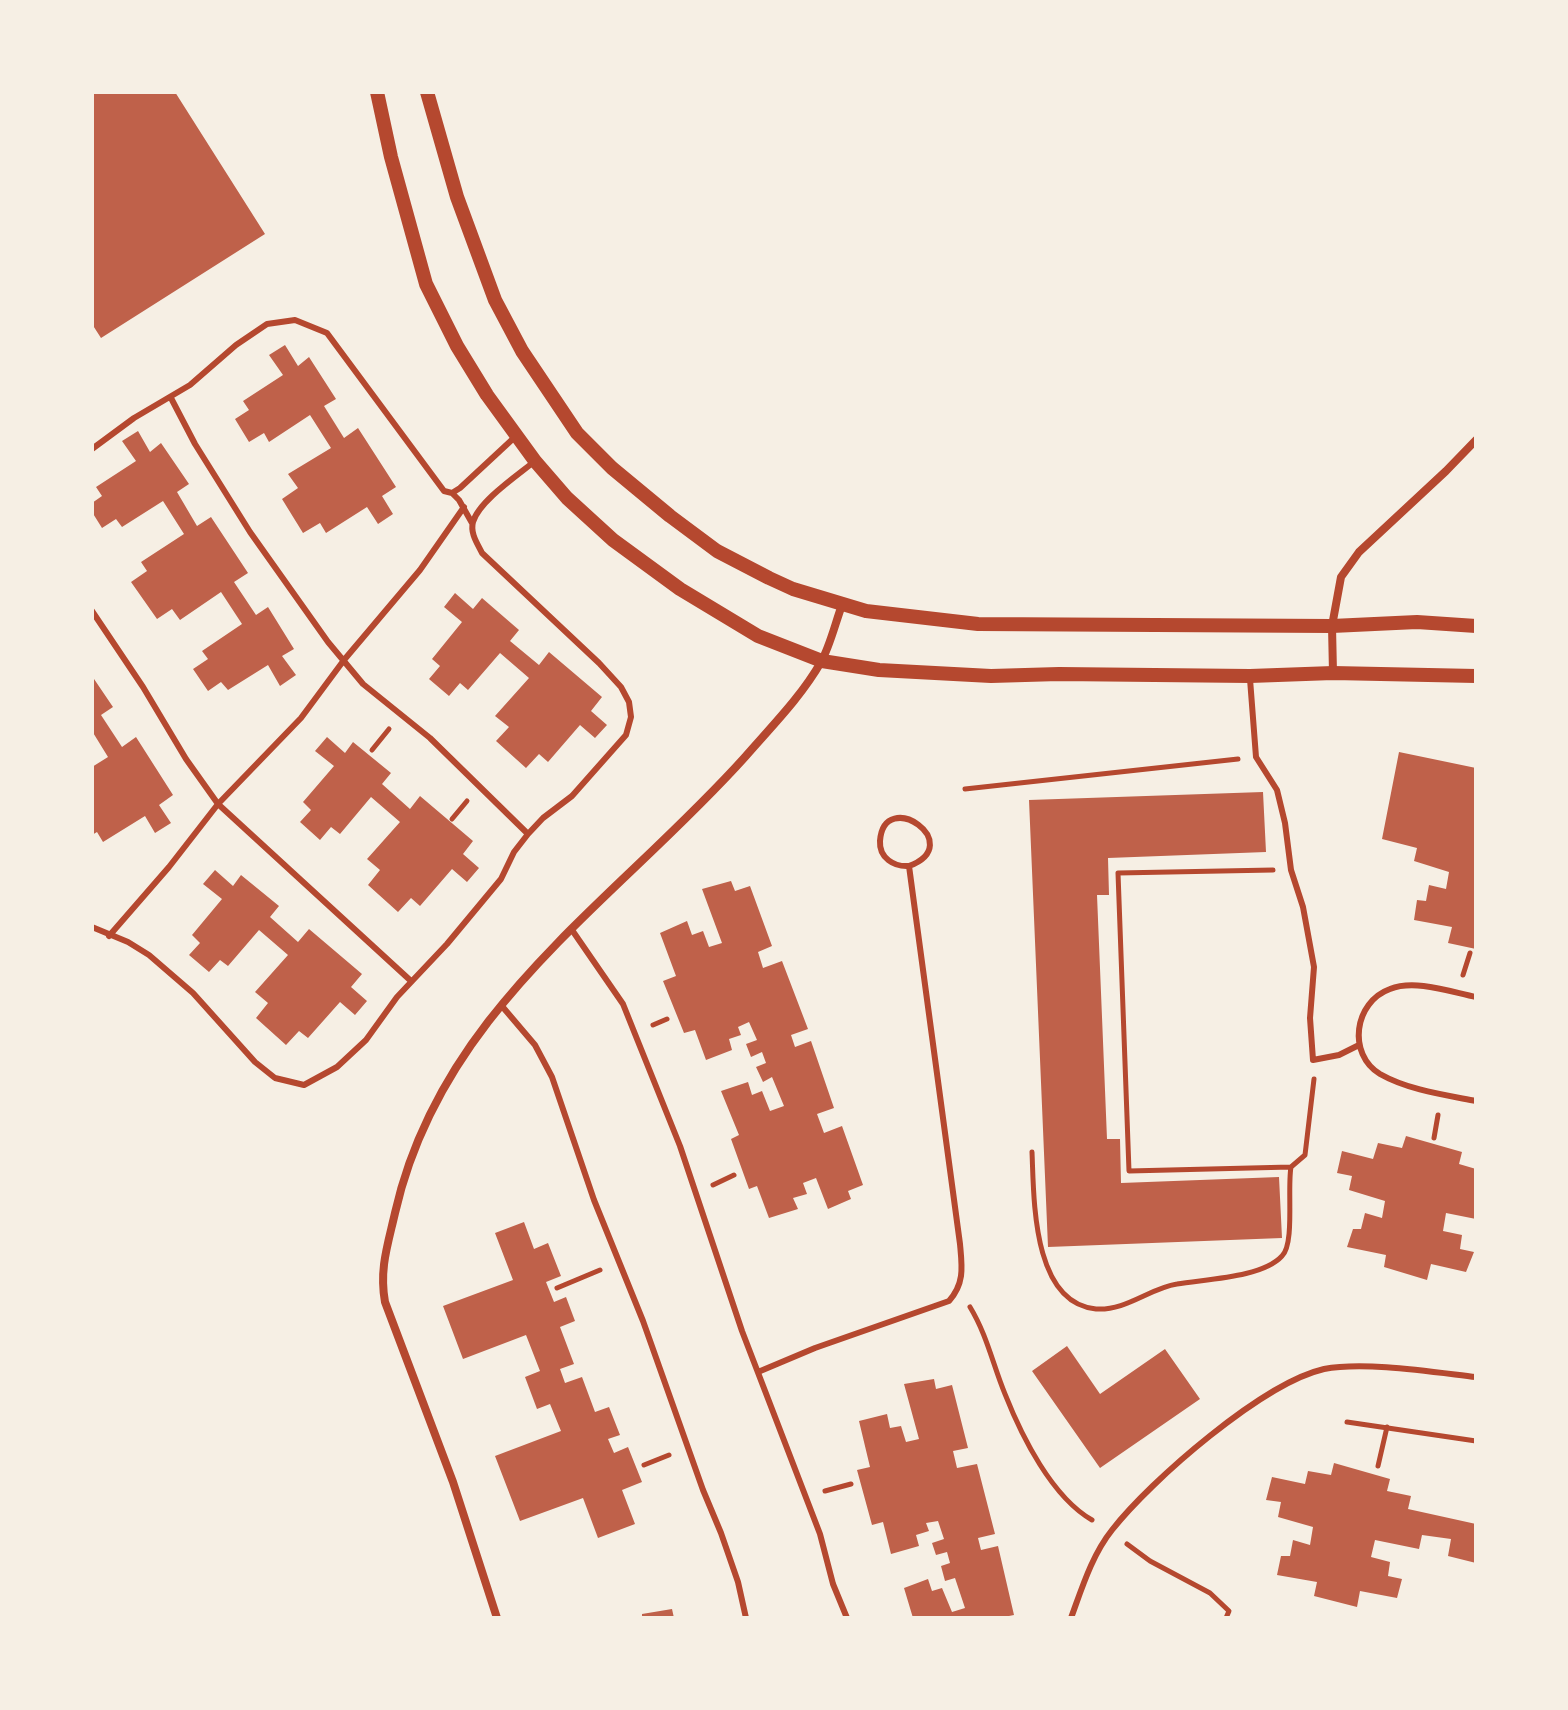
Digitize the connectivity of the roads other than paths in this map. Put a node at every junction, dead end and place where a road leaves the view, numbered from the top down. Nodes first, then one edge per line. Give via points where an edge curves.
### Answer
1 (377, 92) edge
2 (427, 92) edge
3 (171, 398) junction
4 (516, 436) junction
5 (1476, 440) edge
6 (92, 449) edge
7 (535, 461) junction
8 (452, 493) junction
9 (464, 507) junction
10 (472, 523) junction
11 (842, 605) junction
12 (92, 611) edge
13 (1332, 626) junction
14 (1476, 626) edge
15 (344, 660) junction
16 (822, 661) junction
17 (1333, 673) junction
18 (1250, 676) junction
19 (1476, 676) edge
20 (218, 804) junction
21 (528, 834) junction
22 (909, 866) junction
23 (92, 927) edge
24 (572, 930) junction
25 (109, 936) junction
26 (411, 981) junction
27 (1476, 997) edge
28 (501, 1005) junction
29 (1359, 1045) junction
30 (1476, 1101) edge
31 (758, 1372) junction
32 (1476, 1377) edge
33 (497, 1618) edge
34 (746, 1618) edge
35 (847, 1618) edge
36 (1071, 1618) edge

1 - 4 street via 426,284 457,346
2 - 11 street via 461,210 495,300 577,433 612,468 717,551 793,589
3 - 6 lane
3 - 8 lane via 267,324 295,320 327,333 427,470
3 - 15 lane via 250,532
4 - 7 street
4 - 8 lane
5 - 13 street via 1359,552 1341,577
7 - 10 lane
7 - 16 street via 613,540 680,589 758,636
8 - 9 lane
9 - 10 lane
9 - 15 lane via 420,570
10 - 21 lane via 482,553 599,663 629,702 626,735 572,796
11 - 13 street via 978,624
11 - 16 street
12 - 20 lane
13 - 14 street
13 - 17 street
15 - 20 lane via 301,718
15 - 21 lane via 363,684 430,738
16 - 18 street via 991,676
16 - 24 street via 733,770
17 - 18 street
17 - 19 street
18 - 29 lane via 1256,757 1277,790 1314,967 1313,1060
20 - 25 lane
20 - 26 lane
21 - 26 lane via 501,879
22 - 22 lane via 922,860 929,840 918,822 901,818 888,824 879,843 891,863
22 - 31 lane via 960,1244 959,1289 949,1301
23 - 25 lane
24 - 28 street
24 - 31 lane via 623,1004 680,1146
25 - 26 lane via 149,955 193,993 255,1062 290,1083 304,1085 337,1067 366,1040
27 - 29 lane via 1412,986 1389,989 1368,1005 1359,1024
28 - 33 street via 475,1035 423,1127 398,1196 381,1283
28 - 34 lane via 535,1045 552,1077 721,1533
29 - 30 lane via 1378,1073
31 - 35 lane
32 - 36 lane via 1350,1365 1298,1377 1170,1469 1111,1531

